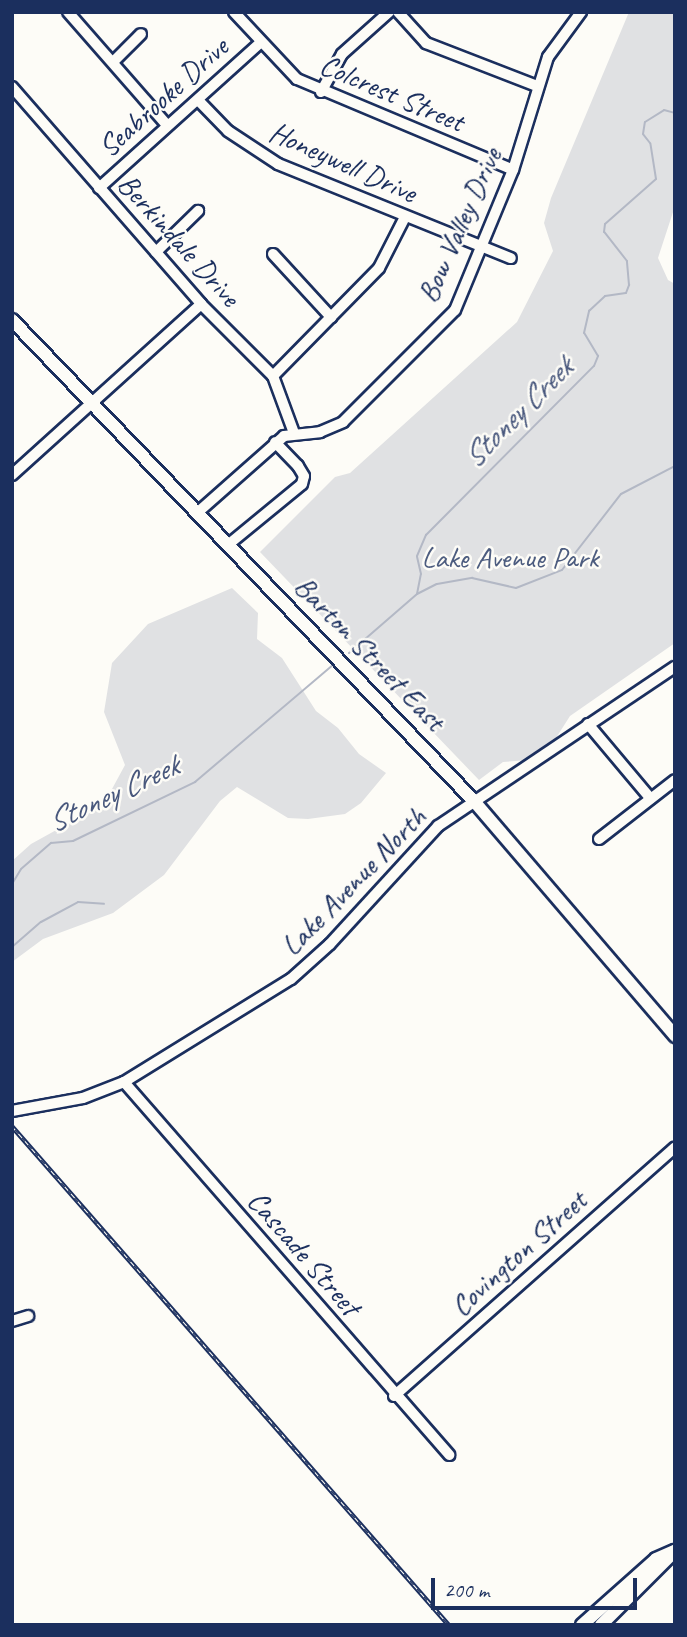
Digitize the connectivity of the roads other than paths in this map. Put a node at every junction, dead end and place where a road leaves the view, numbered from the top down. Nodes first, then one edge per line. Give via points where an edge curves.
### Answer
1 (68, 12) edge
2 (234, 12) edge
3 (389, 12) edge
4 (398, 12) edge
5 (581, 12) edge
6 (141, 34) dead end
7 (261, 42) junction
8 (114, 61) junction
9 (537, 86) junction
10 (321, 92) junction
11 (14, 93) edge
12 (198, 100) junction
13 (167, 125) junction
14 (513, 170) junction
15 (99, 188) junction
16 (198, 211) dead end
17 (405, 217) junction
18 (483, 247) junction
19 (156, 251) junction
20 (273, 254) dead end
21 (511, 258) dead end
22 (201, 304) junction
23 (331, 317) junction
24 (12, 320) edge
25 (273, 376) junction
26 (93, 405) junction
27 (294, 433) junction
28 (275, 442) junction
29 (12, 475) edge
30 (197, 513) junction
31 (229, 544) junction
32 (675, 667) edge
33 (588, 724) junction
34 (675, 779) edge
35 (650, 798) junction
36 (473, 800) junction
37 (598, 839) dead end
38 (675, 1036) edge
39 (124, 1082) junction
40 (12, 1111) edge
41 (675, 1147) edge
42 (28, 1316) dead end
43 (12, 1321) edge
44 (394, 1396) junction
45 (449, 1455) dead end
46 (675, 1551) edge
47 (582, 1625) edge
48 (601, 1625) edge

1 - 8 street
2 - 7 street, Colcrest Street
3 - 10 street via 342,54
4 - 9 street via 426,43
5 - 9 street, Bow Valley Drive via 548,57
6 - 8 street
7 - 10 street, Colcrest Street via 297,79
7 - 12 street, Seabrooke Drive
8 - 13 street
9 - 14 street, Bow Valley Drive
10 - 14 street, Colcrest Street
11 - 15 street, Berkindale Drive
12 - 13 street, Seabrooke Drive
12 - 17 street, Honeywell Drive via 253,150
13 - 15 street, Seabrooke Drive
14 - 18 street, Bow Valley Drive
15 - 19 street, Berkindale Drive
16 - 19 street
17 - 18 street, Honeywell Drive
17 - 23 street via 379,268
18 - 21 street, Honeywell Drive
18 - 27 street, Bow Valley Drive via 455,310 442,325 343,422 320,432
19 - 22 street, Berkindale Drive
20 - 23 street
22 - 25 street, Berkindale Drive
22 - 26 street
23 - 25 street
24 - 26 main road, Barton Street East
25 - 27 street, Berkindale Drive
26 - 29 street
26 - 30 main road, Barton Street East
27 - 28 street, Bow Valley Drive
28 - 30 street, Bow Valley Drive
28 - 31 street via 298,466 304,476 302,484
30 - 31 main road, Barton Street East
31 - 36 main road, Barton Street East
32 - 33 street, Lake Avenue North
33 - 35 street
33 - 36 street, Lake Avenue North
34 - 35 street
35 - 37 street
36 - 38 main road, Barton Street East
36 - 39 street, Lake Avenue North via 428,834 330,944 293,977
39 - 40 street, Lake Avenue North via 83,1098
39 - 44 street, Cascade Street
41 - 44 street, Covington Street
42 - 43 street
44 - 45 street, Cascade Street
46 - 47 main road via 656,1559
46 - 48 main road

